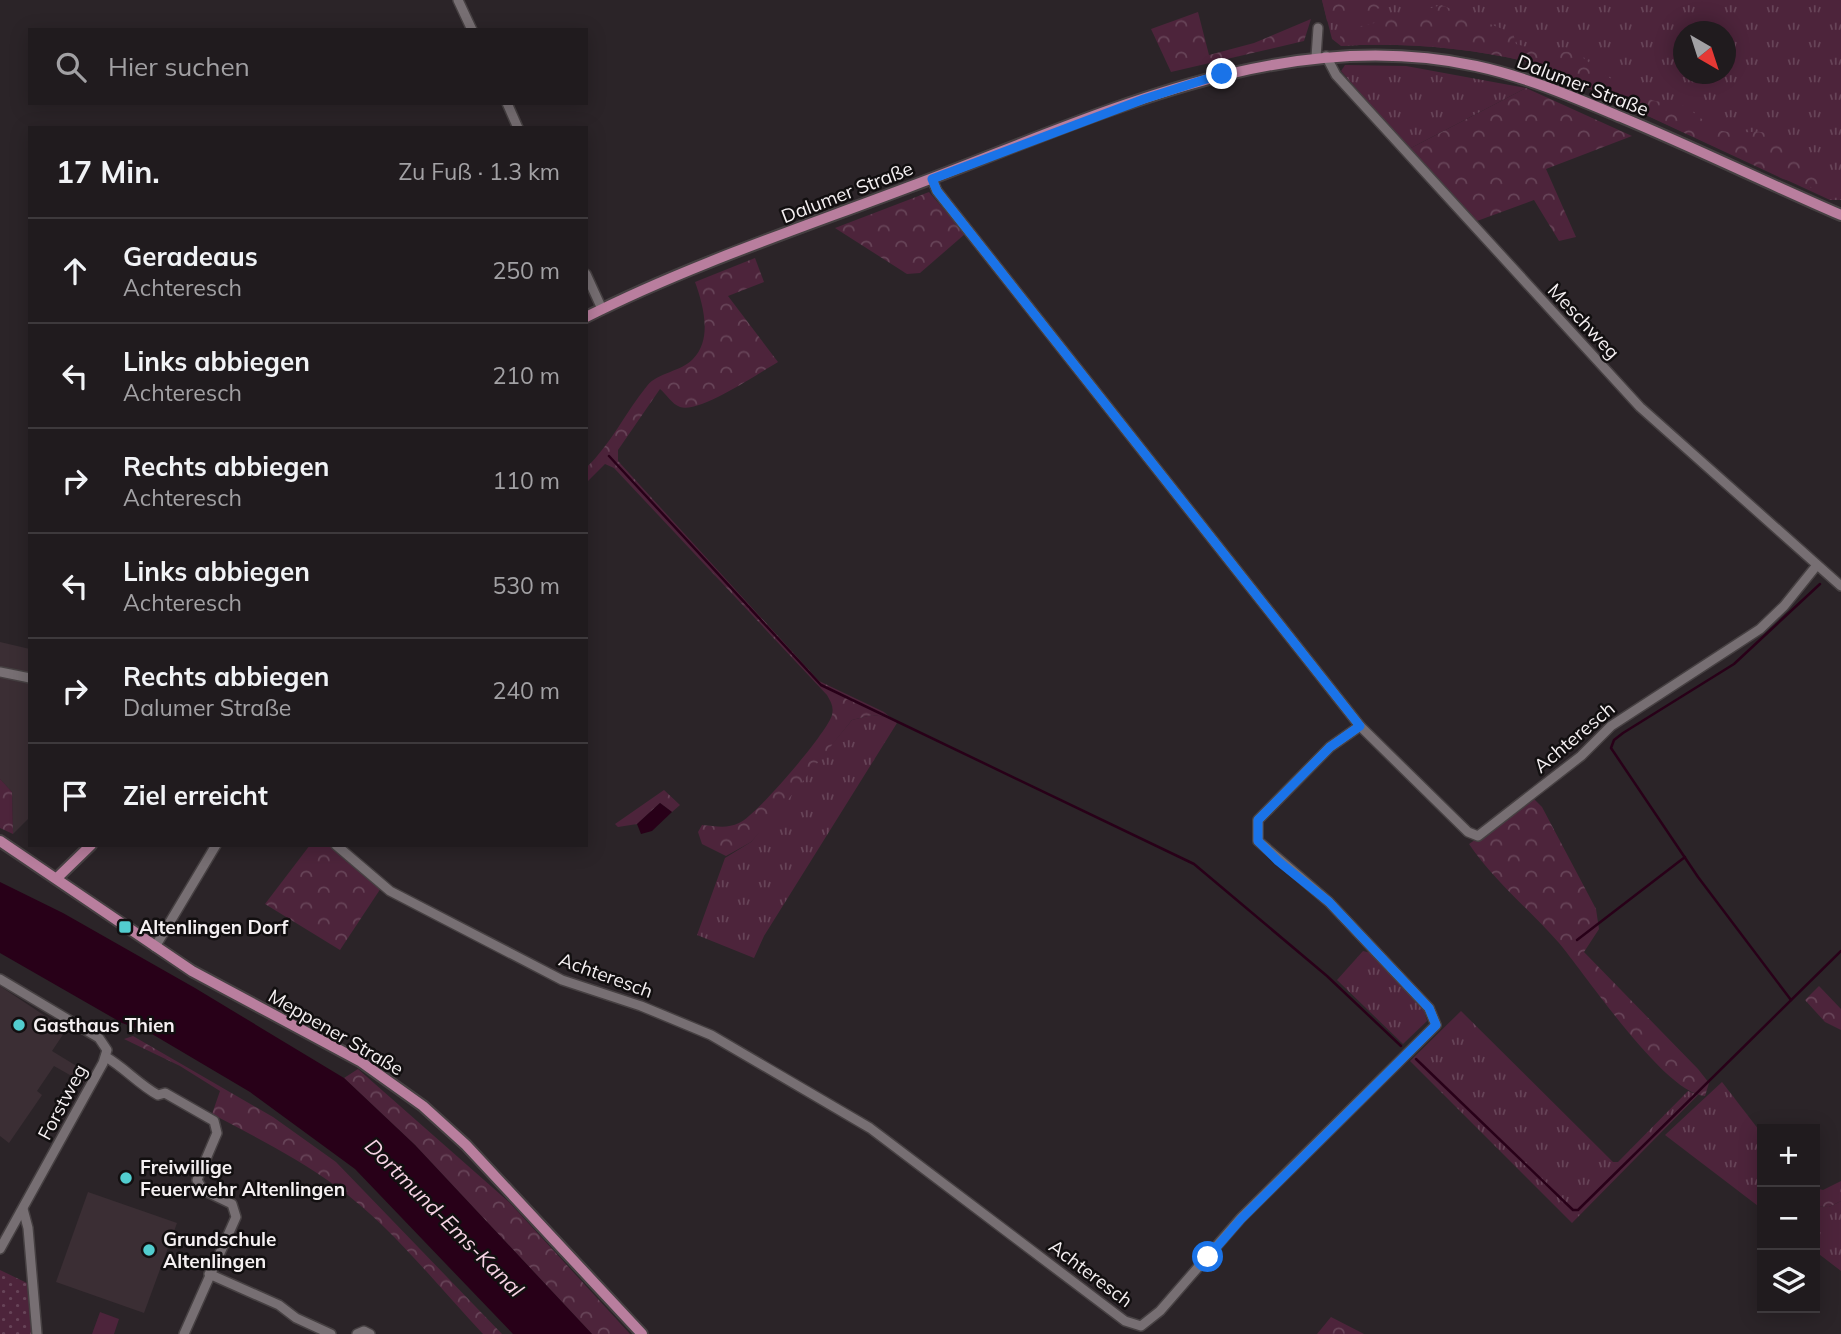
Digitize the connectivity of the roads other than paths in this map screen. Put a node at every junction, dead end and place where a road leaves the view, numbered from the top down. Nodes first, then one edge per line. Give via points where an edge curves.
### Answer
1 (458, 0) edge
2 (471, 28) edge
3 (1318, 28) dead end
4 (1321, 57) junction
5 (508, 105) edge
6 (517, 126) edge
7 (932, 179) junction
8 (1841, 215) edge
9 (588, 278) edge
10 (602, 309) junction
11 (588, 316) edge
12 (1817, 565) junction
13 (1841, 586) edge
14 (0, 672) edge
15 (28, 678) edge
16 (1360, 726) junction
17 (0, 841) edge
18 (89, 847) edge
19 (215, 847) edge
20 (338, 847) edge
21 (57, 878) junction
22 (155, 947) junction
23 (0, 979) edge
24 (106, 1057) junction
25 (23, 1209) junction
26 (0, 1249) edge
27 (209, 1274) junction
28 (37, 1334) edge
29 (184, 1334) edge
30 (331, 1334) edge
31 (357, 1334) edge
32 (370, 1334) edge
33 (642, 1334) edge

1 - 2 street
3 - 4 street
4 - 7 main road, Dalumer Straße via 1253,67 1192,83
4 - 8 main road, Dalumer Straße via 1397,56 1473,65 1533,80
4 - 12 street, Meschweg via 1640,407
5 - 6 street
7 - 10 main road, Dalumer Straße
7 - 16 street, Achteresch
9 - 10 street
10 - 11 main road, Dalumer Straße
12 - 13 street, Meschweg
12 - 16 street, Achteresch via 1760,629 1611,726 1581,756 1478,836 1468,832
14 - 15 street
16 - 20 street, Achteresch via 1330,747 1258,820 1258,841 1329,902 1429,1008 1436,1025 1141,1326 1125,1321 870,1128 711,1035 562,980 390,891
17 - 21 main road, Meppener Straße
18 - 21 main road
19 - 22 street
21 - 22 main road, Meppener Straße
22 - 33 main road, Meppener Straße via 360,1061 424,1106
23 - 24 street, Forstweg via 99,1038
24 - 25 street, Forstweg
24 - 27 street via 137,1084 158,1095 165,1093 214,1121 217,1133 197,1180 203,1190 236,1210
25 - 26 street, Forstweg
25 - 28 street
27 - 29 street
27 - 30 street
31 - 32 street

